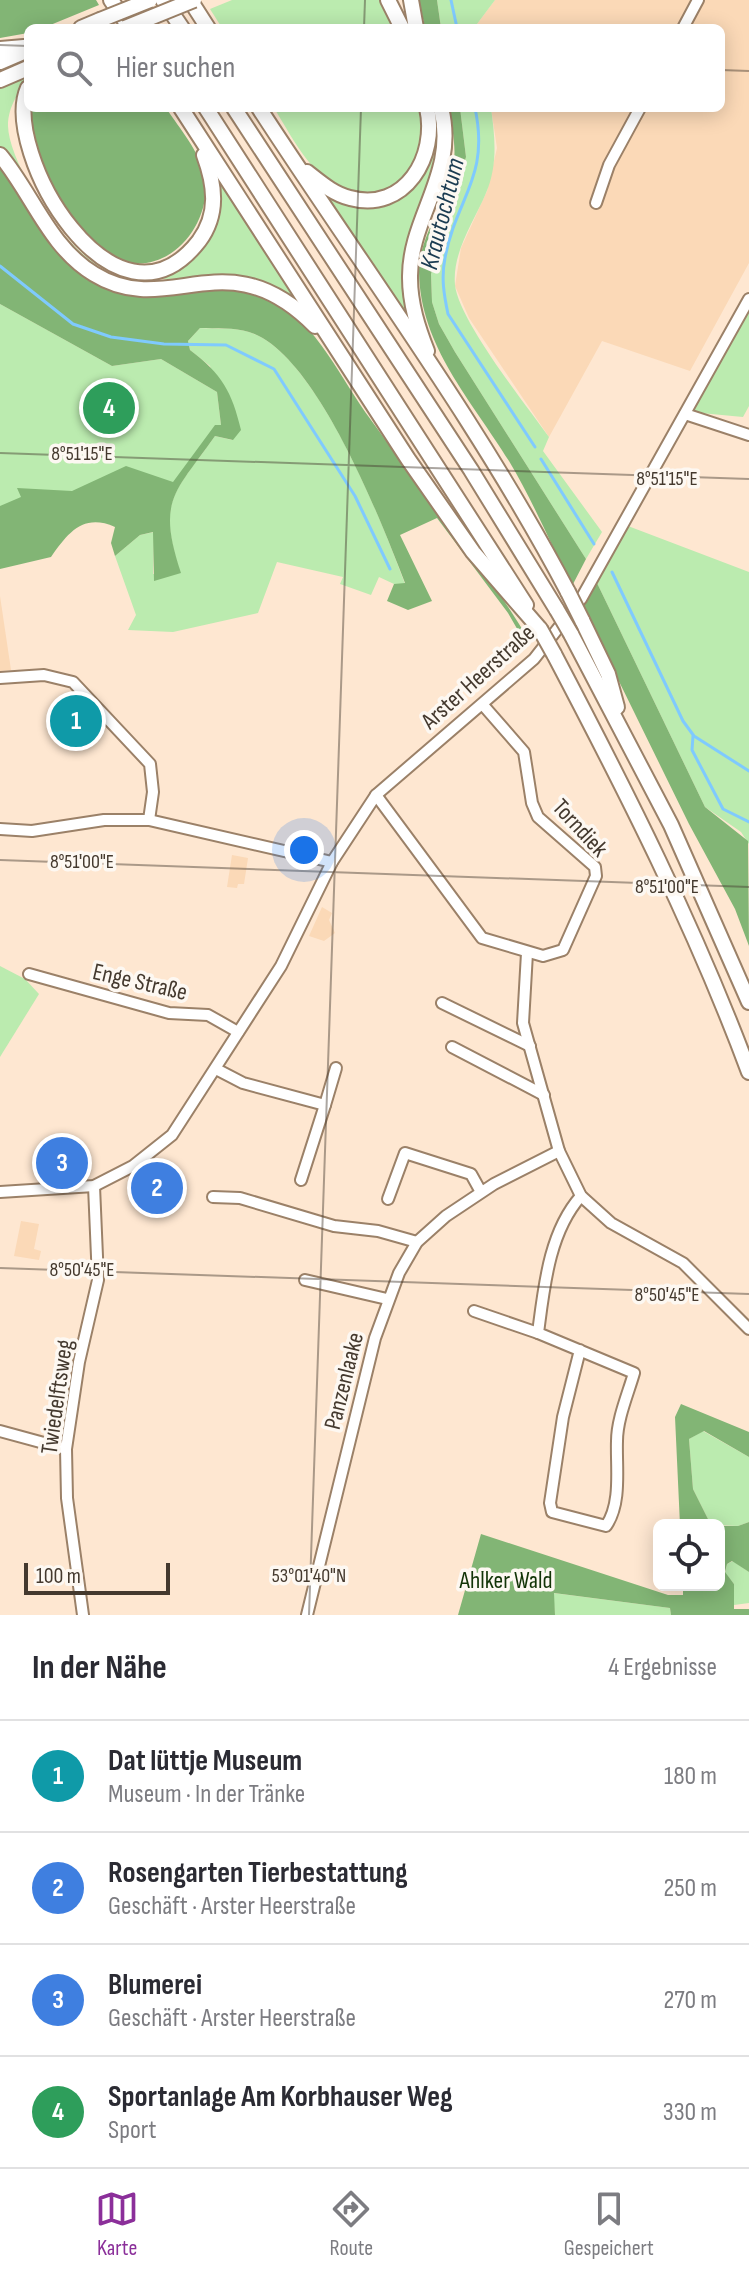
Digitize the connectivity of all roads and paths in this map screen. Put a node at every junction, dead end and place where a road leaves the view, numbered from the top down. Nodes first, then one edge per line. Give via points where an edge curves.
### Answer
1 (111, 0) edge
2 (136, 0) edge
3 (150, 0) edge
4 (163, 0) edge
5 (192, 0) edge
6 (388, 0) edge
7 (411, 0) edge
8 (698, 0) edge
9 (90, 24) edge
10 (126, 24) edge
11 (137, 24) edge
12 (151, 24) edge
13 (179, 24) edge
14 (206, 24) edge
15 (400, 24) edge
16 (415, 24) edge
17 (685, 24) edge
18 (0, 49) edge
19 (24, 49) edge
20 (24, 51) edge
21 (0, 62) edge
22 (24, 70) edge
23 (0, 80) edge
24 (24, 95) edge
25 (184, 112) edge
26 (209, 112) edge
27 (237, 112) edge
28 (262, 112) edge
29 (427, 112) edge
30 (442, 112) edge
31 (638, 112) edge
32 (192, 125) junction
33 (0, 155) edge
34 (296, 163) junction
35 (596, 203) dead end
36 (749, 299) edge
37 (334, 344) junction
38 (436, 374) junction
39 (685, 414) junction
40 (749, 435) edge
41 (540, 629) junction
42 (0, 678) edge
43 (483, 705) junction
44 (622, 727) junction
45 (376, 795) junction
46 (149, 820) junction
47 (0, 829) edge
48 (332, 862) junction
49 (527, 953) junction
50 (29, 974) dead end
51 (749, 1002) edge
52 (442, 1003) dead end
53 (238, 1032) junction
54 (530, 1046) junction
55 (452, 1047) dead end
56 (336, 1068) dead end
57 (216, 1069) junction
58 (749, 1072) edge
59 (544, 1095) junction
60 (325, 1105) junction
61 (559, 1151) junction
62 (301, 1180) dead end
63 (94, 1186) junction
64 (0, 1192) edge
65 (481, 1192) junction
66 (581, 1196) junction
67 (213, 1197) dead end
68 (388, 1199) dead end
69 (417, 1242) junction
70 (305, 1280) dead end
71 (387, 1299) junction
72 (474, 1311) dead end
73 (749, 1329) edge
74 (538, 1333) junction
75 (580, 1350) junction
76 (0, 1431) edge
77 (66, 1449) junction
78 (85, 1614) edge
79 (307, 1615) edge

1 - 10 highway
2 - 12 highway
3 - 9 highway, bridge
4 - 13 highway
5 - 11 highway, bridge
5 - 14 highway
6 - 15 highway
7 - 16 highway
8 - 17 street
18 - 19 highway
20 - 21 highway
22 - 23 highway
24 - 32 highway via 15,137 28,169 66,232 98,262 118,270 137,273 177,262 205,233 213,209 213,178
25 - 32 highway
26 - 41 highway
27 - 44 highway, bridge via 471,470
28 - 34 highway
29 - 34 highway via 429,144 422,164 406,186 387,197 362,201 341,195
30 - 38 highway via 443,163 418,234 410,276 416,322
31 - 35 street via 609,165
32 - 37 highway
33 - 37 highway via 67,253 96,275 143,289 227,280 251,283 292,304
34 - 38 highway
36 - 39 street, Arster Heerstraße
37 - 41 highway via 473,552
38 - 44 highway, bridge via 568,592 608,674
39 - 40 street
39 - 43 street, Arster Heerstraße via 581,599 534,659
41 - 58 highway, bridge via 648,834
42 - 46 street via 44,675 73,682 150,764
43 - 45 street, Arster Heerstraße
43 - 49 street, Torndiek via 524,752 538,817 595,867 568,944 554,955
44 - 51 highway via 678,838
45 - 48 street, Arster Heerstraße
45 - 49 street via 482,938
46 - 47 street
46 - 48 street
48 - 53 street, Arster Heerstraße via 281,966
49 - 54 street via 523,1023
50 - 53 street, Enge Straße via 169,1013 208,1015
52 - 54 street
53 - 57 street, Arster Heerstraße
54 - 59 street
55 - 59 street
56 - 60 street
57 - 60 street via 243,1083
57 - 63 street, Arster Heerstraße via 158,1150
59 - 61 street
60 - 62 street
61 - 65 street, Panzenlaake
61 - 66 street
63 - 64 street, Arster Heerstraße
63 - 77 street, Twiedelftsweg via 98,1280
65 - 68 street via 471,1174 406,1147
65 - 69 street, Panzenlaake
66 - 73 street via 611,1223 683,1263
66 - 74 street via 568,1211 545,1278
67 - 69 street via 250,1200 334,1226
69 - 71 street, Panzenlaake
70 - 71 street
71 - 79 street, Panzenlaake
72 - 74 street
74 - 75 street
75 - 75 street via 634,1373 617,1441 620,1456 612,1517 606,1526 552,1512 550,1503
76 - 77 street
77 - 78 street, Twiedelftsweg via 67,1498

